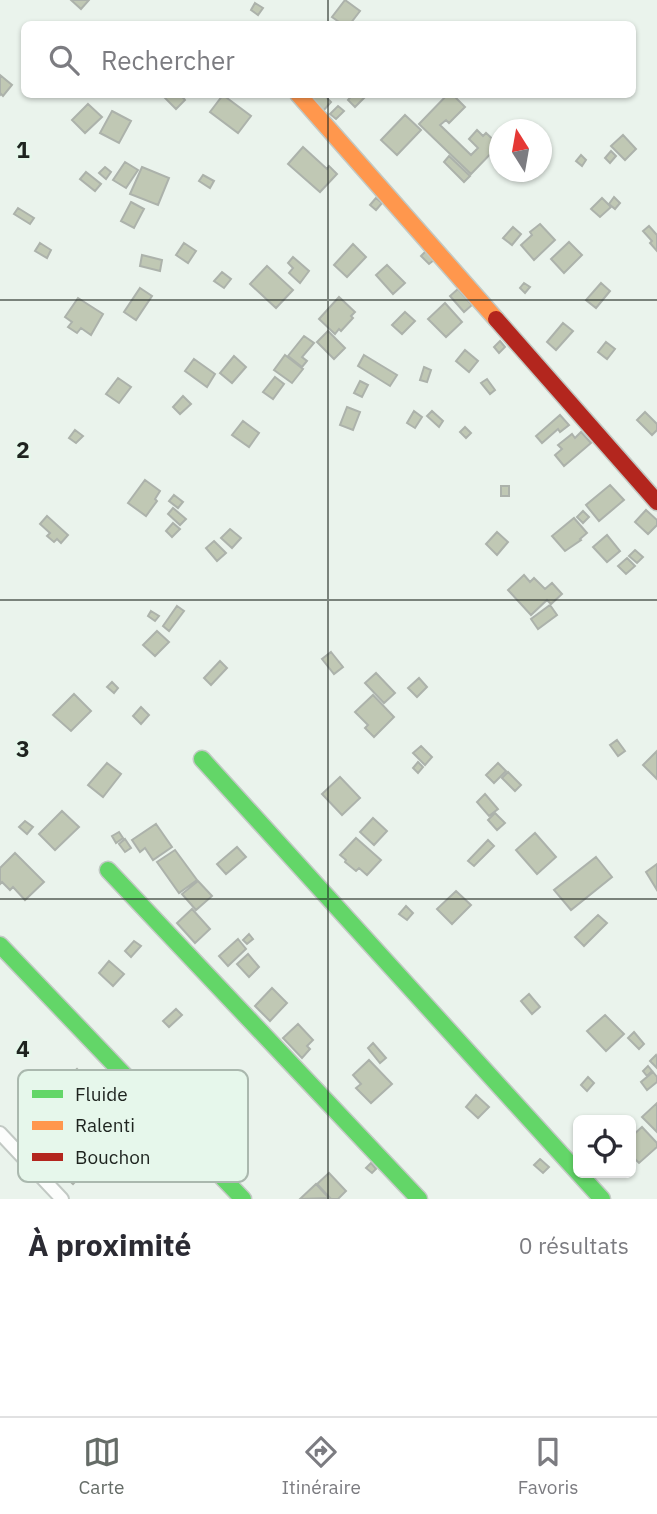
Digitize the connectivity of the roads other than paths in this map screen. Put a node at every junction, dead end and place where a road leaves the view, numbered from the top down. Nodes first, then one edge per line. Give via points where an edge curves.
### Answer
1 (302, 98) edge
2 (657, 502) edge
3 (202, 759) dead end
4 (108, 870) dead end
5 (0, 945) edge
6 (120, 1070) edge
7 (0, 1133) edge
8 (18, 1152) edge
9 (46, 1182) edge
10 (227, 1182) edge
11 (62, 1199) edge
12 (243, 1199) edge
13 (419, 1199) edge
14 (602, 1199) edge

1 - 2 street
3 - 14 street
4 - 13 street
5 - 6 street
7 - 8 street
9 - 11 street
10 - 12 street

